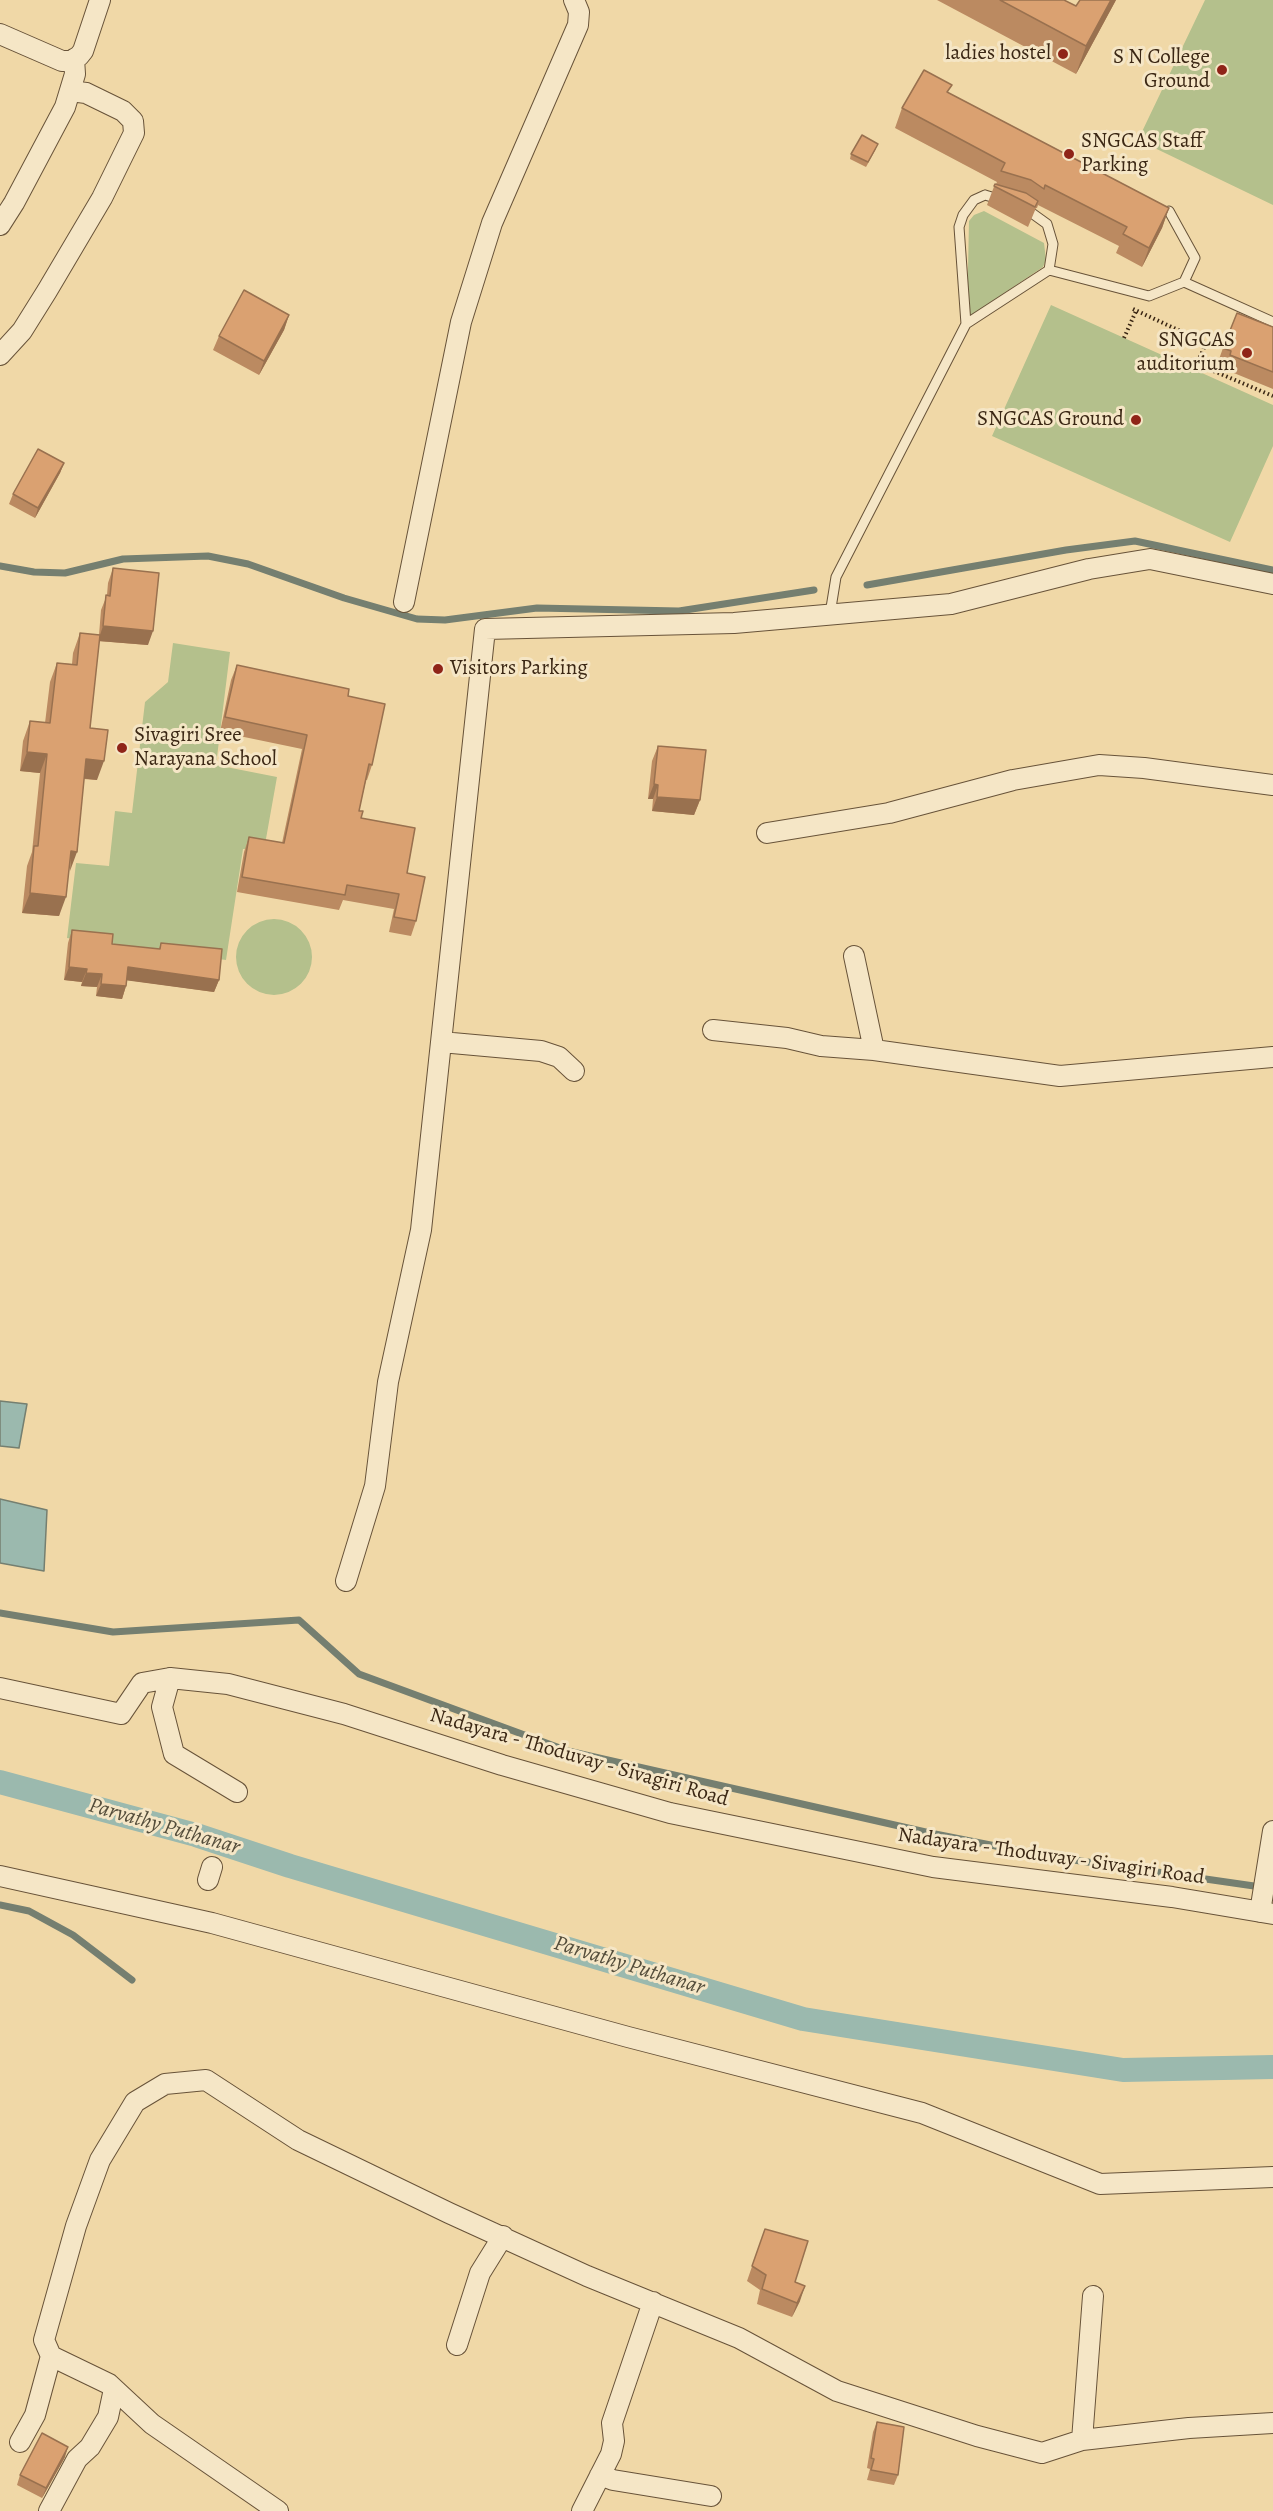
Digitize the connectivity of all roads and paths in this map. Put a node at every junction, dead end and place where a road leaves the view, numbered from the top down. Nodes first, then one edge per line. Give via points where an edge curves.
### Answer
1 (100, 0) edge
2 (574, 0) edge
3 (0, 33) edge
4 (74, 59) junction
5 (71, 91) junction
6 (1169, 211) edge
7 (0, 225) edge
8 (1049, 270) junction
9 (1184, 282) junction
10 (1136, 311) dead end
11 (1273, 322) edge
12 (966, 324) junction
13 (1124, 338) dead end
14 (1206, 343) dead end
15 (0, 355) edge
16 (1273, 396) edge
17 (1273, 584) edge
18 (404, 602) dead end
19 (830, 614) junction
20 (1273, 785) edge
21 (767, 834) dead end
22 (854, 956) dead end
23 (713, 1030) dead end
24 (441, 1042) junction
25 (874, 1050) junction
26 (1273, 1057) edge
27 (574, 1071) dead end
28 (346, 1581) dead end
29 (170, 1678) junction
30 (0, 1688) edge
31 (237, 1792) dead end
32 (1273, 1831) edge
33 (0, 1876) edge
34 (1267, 1913) edge
35 (1273, 2177) edge
36 (504, 2236) junction
37 (1093, 2296) dead end
38 (652, 2302) junction
39 (457, 2345) dead end
40 (51, 2356) junction
41 (114, 2389) junction
42 (1273, 2423) edge
43 (1082, 2440) junction
44 (20, 2442) dead end
45 (600, 2475) junction
46 (711, 2496) dead end
47 (49, 2511) edge
48 (278, 2511) edge
49 (582, 2511) edge

1 - 4 street via 82,51
2 - 18 street via 579,12 578,25 492,223 461,322
3 - 4 street via 62,61
4 - 5 street
5 - 7 street
5 - 15 street via 86,93 123,111 133,121 134,133 102,198 47,291 22,331
6 - 9 lane via 1195,258
8 - 9 lane via 1149,296
8 - 12 lane
8 - 12 lane via 1053,244 1047,224 1006,200 985,195 974,200 959,227
9 - 11 lane
10 - 13 path
12 - 19 lane via 836,577
14 - 16 path via 1197,364
17 - 19 street via 1150,559 1089,569 951,604
19 - 24 street via 734,623 485,629
20 - 21 street via 1099,765 1012,780 889,813
22 - 25 street
23 - 25 street
24 - 27 street via 541,1051 559,1057
24 - 28 street via 421,1230 388,1382 375,1486
25 - 26 street via 1060,1076
29 - 30 street, Nadayara - Thoduvay - Sivagiri Road via 142,1683 121,1714
29 - 31 street via 162,1707 174,1754
29 - 34 street, Nadayara - Thoduvay - Sivagiri Road via 228,1684 344,1714 670,1813 933,1868 1172,1897
32 - 34 street
33 - 35 street via 212,1923 922,2113 1101,2184
36 - 38 street
36 - 39 street via 480,2273
36 - 40 street via 298,2140 206,2080 165,2084 135,2102 100,2160 46,2330 44,2340
37 - 43 street
38 - 43 street via 739,2338 837,2391 977,2436 1042,2453
38 - 45 street via 612,2422 611,2454
40 - 41 street
40 - 44 street via 35,2415
41 - 47 street via 108,2417 90,2447 77,2459
41 - 48 street via 152,2424
42 - 43 street
45 - 46 street
45 - 49 street

